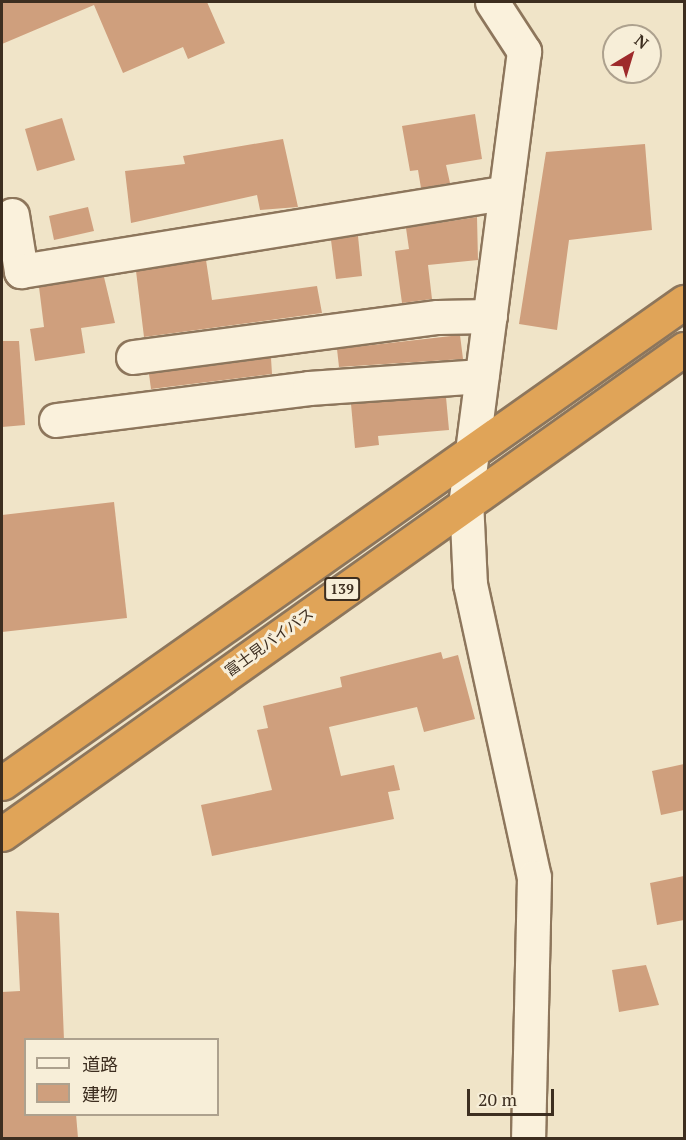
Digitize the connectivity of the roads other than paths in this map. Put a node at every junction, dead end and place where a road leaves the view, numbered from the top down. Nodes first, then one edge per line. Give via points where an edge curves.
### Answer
1 (492, 2) edge
2 (505, 193) junction
3 (12, 215) dead end
4 (684, 302) edge
5 (490, 316) junction
6 (684, 349) edge
7 (133, 357) dead end
8 (482, 376) junction
9 (56, 420) dead end
10 (472, 452) junction
11 (466, 500) junction
12 (2, 783) edge
13 (2, 834) edge
14 (528, 1138) edge

1 - 2 street via 524,51
2 - 3 street via 21,271
2 - 5 street
4 - 10 highway, 139
5 - 7 street via 437,317
5 - 8 street
6 - 11 highway, 富士見バイパス / 139
8 - 9 street via 309,388
8 - 10 street
10 - 11 street
10 - 12 highway, 139
11 - 13 highway, 富士見バイパス / 139
11 - 14 street via 470,584 534,877

